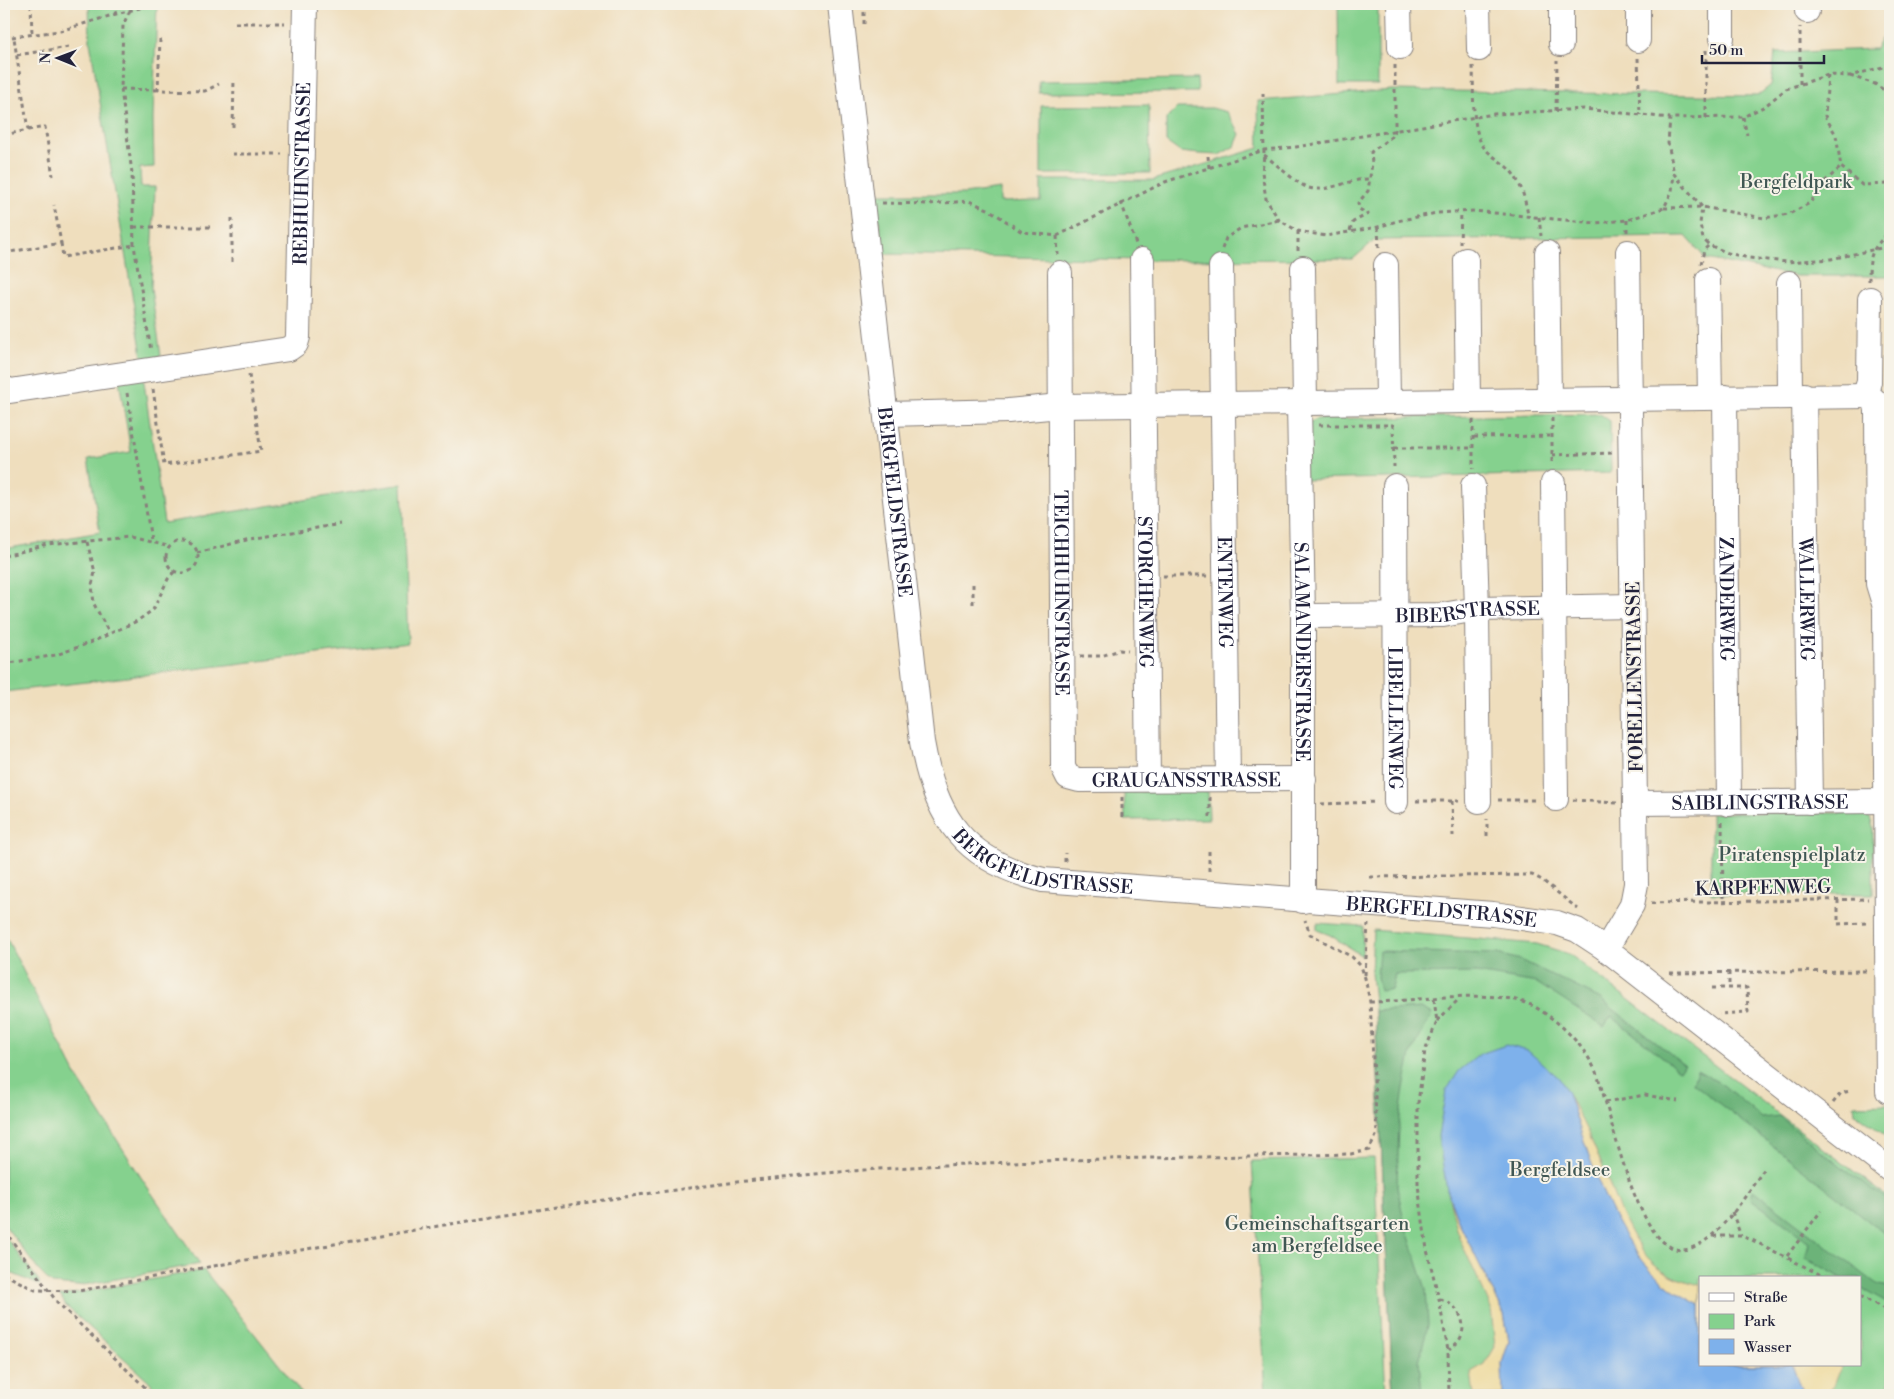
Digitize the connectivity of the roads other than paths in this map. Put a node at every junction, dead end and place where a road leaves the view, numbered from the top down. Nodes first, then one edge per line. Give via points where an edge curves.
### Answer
1 (840, 4) edge
2 (1399, 4) edge
3 (1478, 4) edge
4 (1560, 4) edge
5 (1638, 4) edge
6 (1722, 4) edge
7 (299, 13) edge
8 (1722, 38) road end
9 (1638, 40) road end
10 (1561, 44) road end
11 (1400, 47) road end
12 (1480, 49) road end
13 (1628, 252) dead end
14 (1547, 253) dead end
15 (1142, 260) road end
16 (1466, 260) road end
17 (1386, 265) dead end
18 (1221, 267) road end
19 (1303, 268) dead end
20 (1060, 273) dead end
21 (1708, 280) dead end
22 (1789, 283) dead end
23 (1870, 299) road end
24 (4, 388) edge
25 (1875, 393) edge
26 (1797, 395) junction
27 (1717, 397) junction
28 (1630, 398) junction
29 (1468, 400) junction
30 (1550, 400) junction
31 (1388, 401) junction
32 (1302, 403) junction
33 (1224, 404) junction
34 (1060, 406) junction
35 (1143, 406) junction
36 (887, 414) junction
37 (1553, 483) road end
38 (1395, 486) road end
39 (1473, 486) road end
40 (1632, 606) junction
41 (1888, 607) edge
42 (1554, 608) junction
43 (1477, 609) junction
44 (1396, 615) junction
45 (1303, 616) junction
46 (1068, 777) joint
47 (1148, 779) junction
48 (1228, 779) junction
49 (1304, 779) junction
50 (1556, 799) dead end
51 (1479, 801) dead end
52 (1885, 801) junction
53 (1396, 802) dead end
54 (1810, 802) junction
55 (1635, 803) junction
56 (1726, 811) junction
57 (1888, 899) edge
58 (1306, 912) junction
59 (1606, 949) junction
60 (1889, 1091) edge
61 (1890, 1170) edge

1 - 36 street, BERGFELDSTRASSE
2 - 11 street
3 - 12 street
4 - 10 street
5 - 9 street
6 - 8 street
7 - 24 street, REBHUHNSTRASSE via 296,344 289,349 153,377 125,374 10,391
13 - 28 street, FORELLENSTRASSE
14 - 30 street
15 - 35 street, STORCHENWEG
16 - 29 street
17 - 31 street
18 - 33 street, ENTENWEG
19 - 32 street, SALAMANDERSTRASSE
20 - 34 street, TEICHHUHNSTRASSE
21 - 27 street, ZANDERWEG
22 - 26 street, WALLERWEG
23 - 25 street via 1869,382
25 - 26 street
25 - 41 street via 1878,584
26 - 27 street
26 - 54 street, WALLERWEG
27 - 28 street
27 - 56 street, ZANDERWEG
28 - 30 street
28 - 40 street, FORELLENSTRASSE
29 - 30 street
29 - 31 street
31 - 32 street
32 - 33 street
32 - 45 street, SALAMANDERSTRASSE
33 - 35 street
33 - 48 street, ENTENWEG
34 - 35 street
34 - 36 street via 1008,411
34 - 46 street, TEICHHUHNSTRASSE via 1063,767
35 - 47 street, STORCHENWEG
36 - 58 street, BERGFELDSTRASSE via 925,758 940,806 958,833 984,857 1043,880
37 - 42 street
38 - 44 street, LIBELLENWEG
39 - 43 street
40 - 42 street, BIBERSTRASSE
40 - 55 street, FORELLENSTRASSE
41 - 52 street
42 - 43 street, BIBERSTRASSE
42 - 50 street
43 - 44 street, BIBERSTRASSE
43 - 51 street
44 - 45 street, BIBERSTRASSE
44 - 53 street, LIBELLENWEG
45 - 49 street, SALAMANDERSTRASSE
46 - 47 street, GRAUGANSSTRASSE via 1079,780
47 - 48 street, GRAUGANSSTRASSE
48 - 49 street, GRAUGANSSTRASSE
49 - 58 street, SALAMANDERSTRASSE
52 - 54 street, SAIBLINGSTRASSE
52 - 57 street
54 - 56 street, SAIBLINGSTRASSE
55 - 56 street, SAIBLINGSTRASSE
55 - 59 street, FORELLENSTRASSE via 1636,884 1632,905
57 - 60 street
58 - 59 street, BERGFELDSTRASSE via 1493,914 1546,920 1578,930
59 - 61 street, BERGFELDSTRASSE

